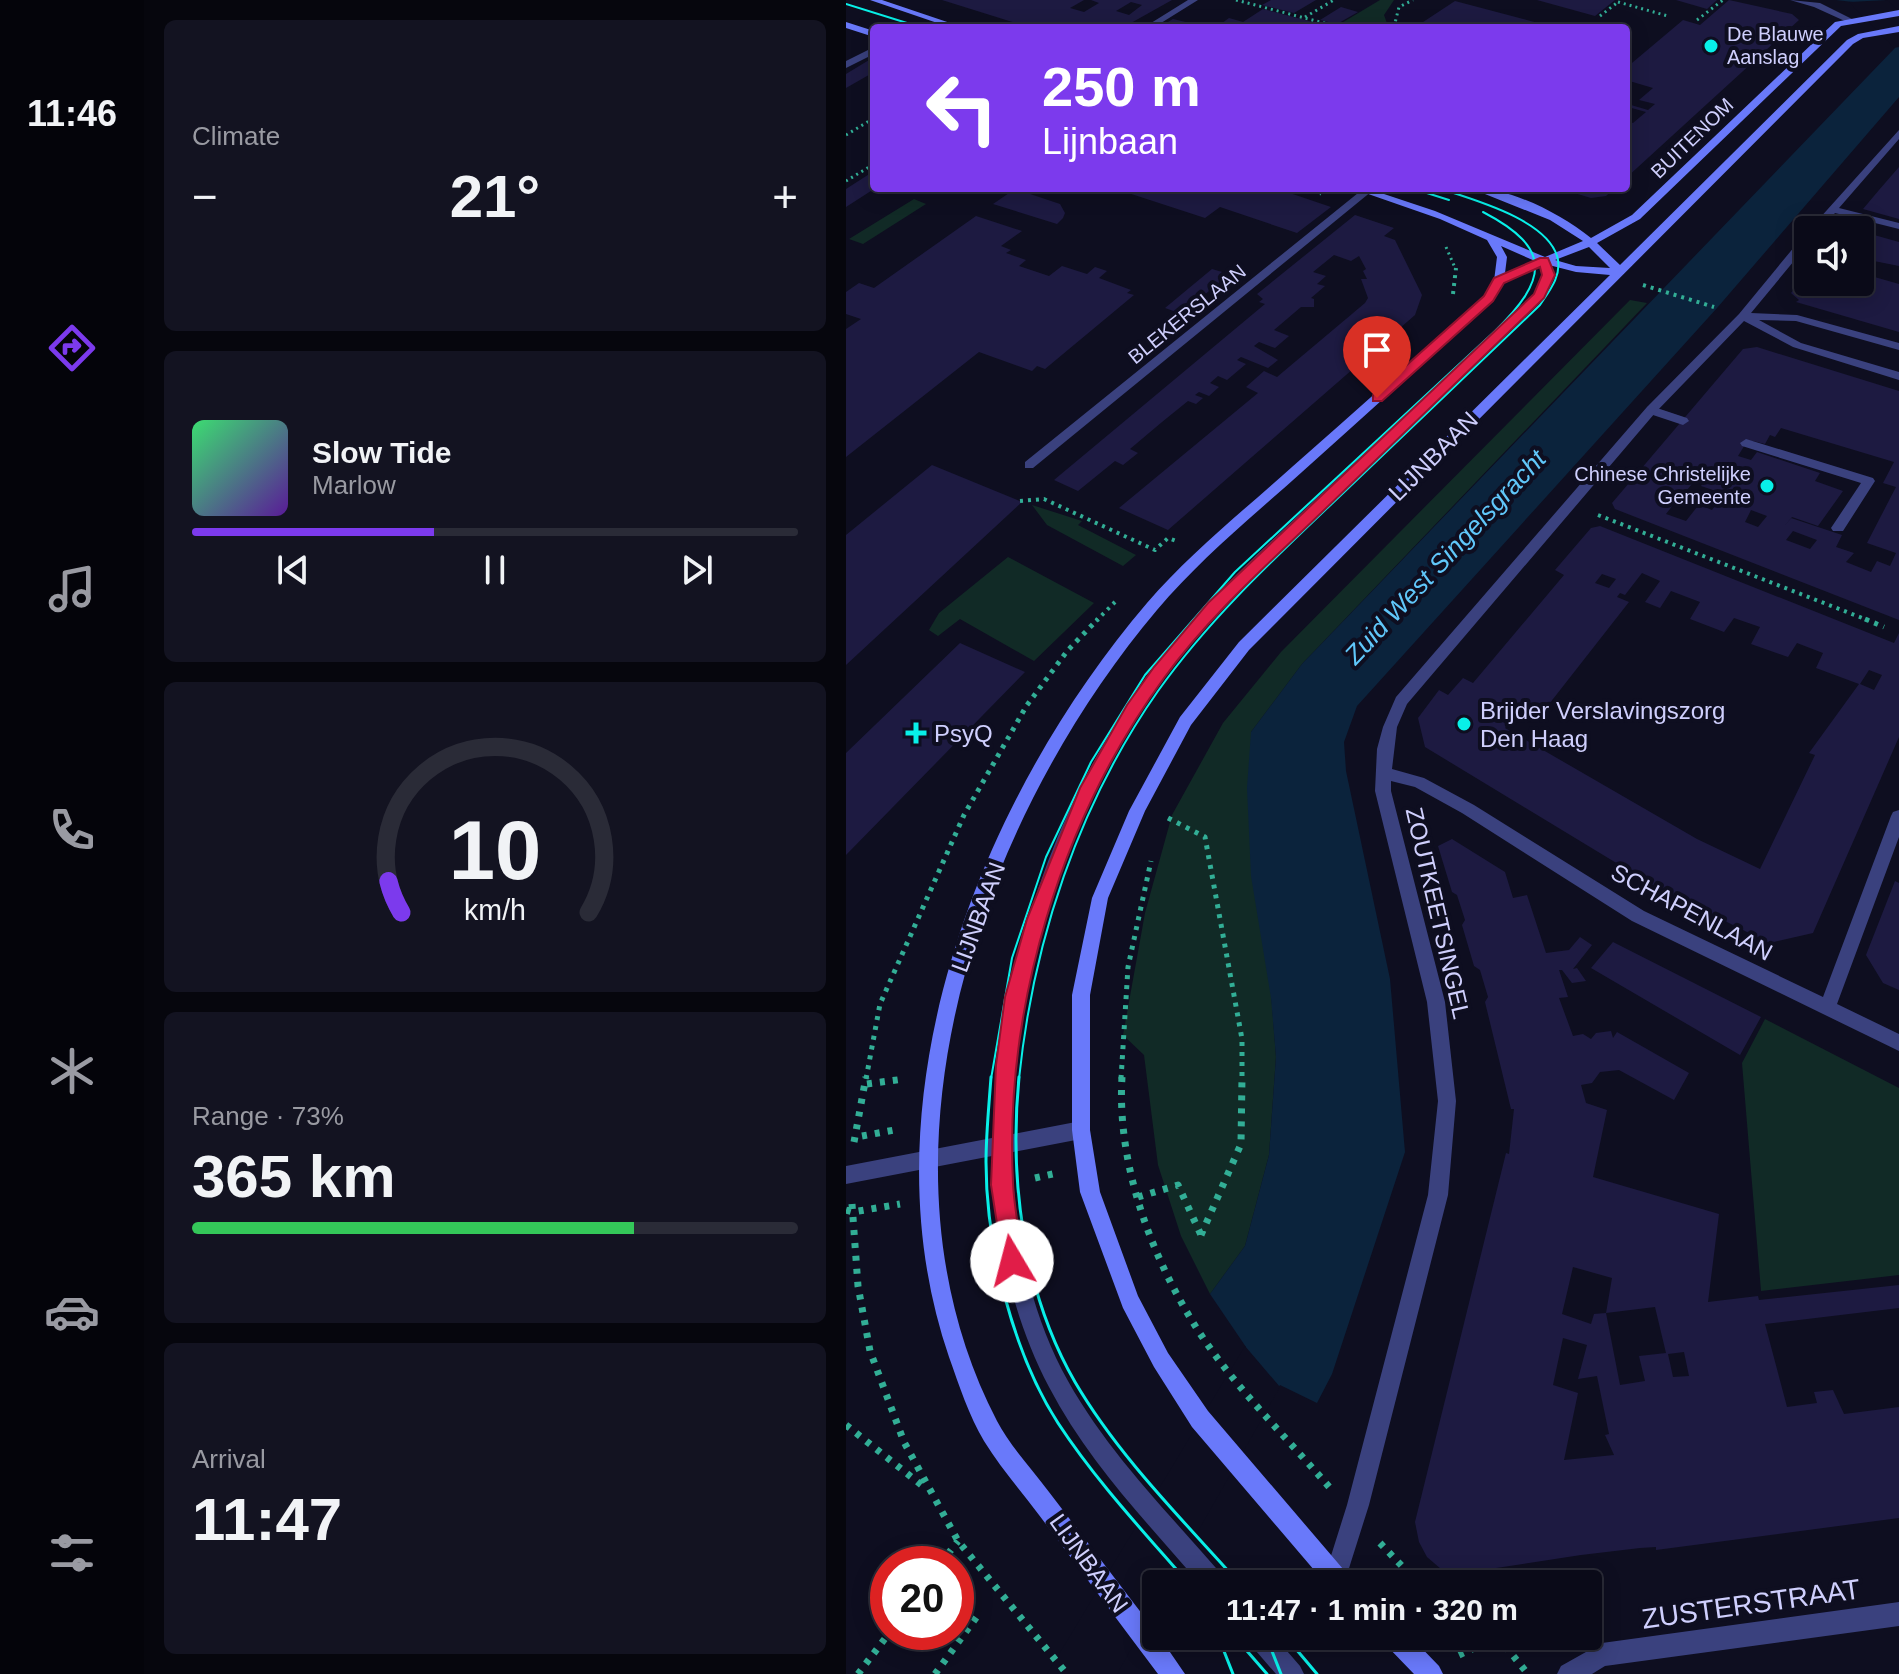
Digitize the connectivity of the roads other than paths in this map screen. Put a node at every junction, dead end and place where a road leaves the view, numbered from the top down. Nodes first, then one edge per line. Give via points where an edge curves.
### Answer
1 (874, 0) edge
2 (1194, 0) edge
3 (1794, 0) edge
4 (1899, 13) edge
5 (1850, 20) junction
6 (949, 24) edge
7 (1154, 24) edge
8 (846, 25) edge
9 (1899, 29) edge
10 (870, 33) edge
11 (870, 52) edge
12 (846, 65) edge
13 (1899, 133) edge
14 (1359, 192) edge
15 (1367, 192) edge
16 (1487, 192) edge
17 (1832, 209) junction
18 (1826, 216) edge
19 (1899, 226) edge
20 (1490, 236) junction
21 (1592, 242) junction
22 (1794, 254) edge
23 (1544, 260) junction
24 (1619, 271) junction
25 (1499, 281) junction
26 (1743, 316) junction
27 (1899, 347) edge
28 (1899, 376) edge
29 (1651, 410) junction
30 (1683, 421) dead end
31 (1746, 443) dead end
32 (1029, 465) dead end
33 (1838, 528) dead end
34 (1383, 773) junction
35 (1899, 816) edge
36 (1827, 1009) junction
37 (1899, 1043) edge
38 (1081, 1130) junction
39 (1002, 1144) junction
40 (929, 1161) junction
41 (846, 1175) edge
42 (1203, 1570) edge
43 (1329, 1570) edge
44 (1341, 1570) edge
45 (1899, 1614) edge
46 (1271, 1650) edge
47 (1407, 1650) edge
48 (1173, 1674) edge
49 (1292, 1674) edge
50 (1431, 1674) edge
51 (1569, 1674) edge

1 - 6 main road
2 - 7 street
3 - 5 street
4 - 5 main road, BUITENOM
5 - 21 main road, BUITENOM via 1826,33 1636,217
8 - 10 main road
9 - 24 main road, BUITENOM via 1850,42
11 - 12 street
13 - 17 street
14 - 32 street, BLEKERSLAAN
15 - 20 main road
16 - 21 main road via 1540,209
17 - 18 street
17 - 19 street
20 - 23 main road
20 - 25 main road via 1502,257
21 - 23 main road, BUITENOM
21 - 24 main road
22 - 26 street, ZOUTKEETSINGEL
23 - 24 main road via 1582,271
23 - 25 main road, LIJNBAAN
23 - 39 street, LIJNBAAN via 1549,275 1540,295 1214,607 1133,709 1086,793 1036,919 1015,997
24 - 38 main road, LIJNBAAN via 1244,646 1185,721 1137,811 1100,898 1081,995
25 - 40 main road, LIJNBAAN via 1489,298 1221,537 1152,606 1057,739 1012,825 947,1005 928,1123
26 - 27 street via 1797,318
26 - 28 street via 1797,345
26 - 29 street, ZOUTKEETSINGEL
29 - 30 street
29 - 34 street, ZOUTKEETSINGEL via 1401,701 1390,727
31 - 33 street via 1869,481
34 - 36 street, SCHAPENLAAN via 1431,789 1638,916
34 - 44 street, ZOUTKEETSINGEL via 1383,791 1436,1002 1447,1101 1438,1195
35 - 36 street
36 - 37 street, SCHAPENLAAN
38 - 39 street
38 - 43 main road, LIJNBAAN via 1090,1192 1130,1301 1161,1360 1200,1419
39 - 40 street
39 - 42 street, LIJNBAAN via 1012,1261 1029,1320 1054,1376 1087,1436
40 - 41 street
40 - 48 main road, LIJNBAAN via 932,1246 945,1315 991,1433
45 - 51 street, ZUSTERSTRAAT via 1602,1655
46 - 49 street
47 - 50 main road

